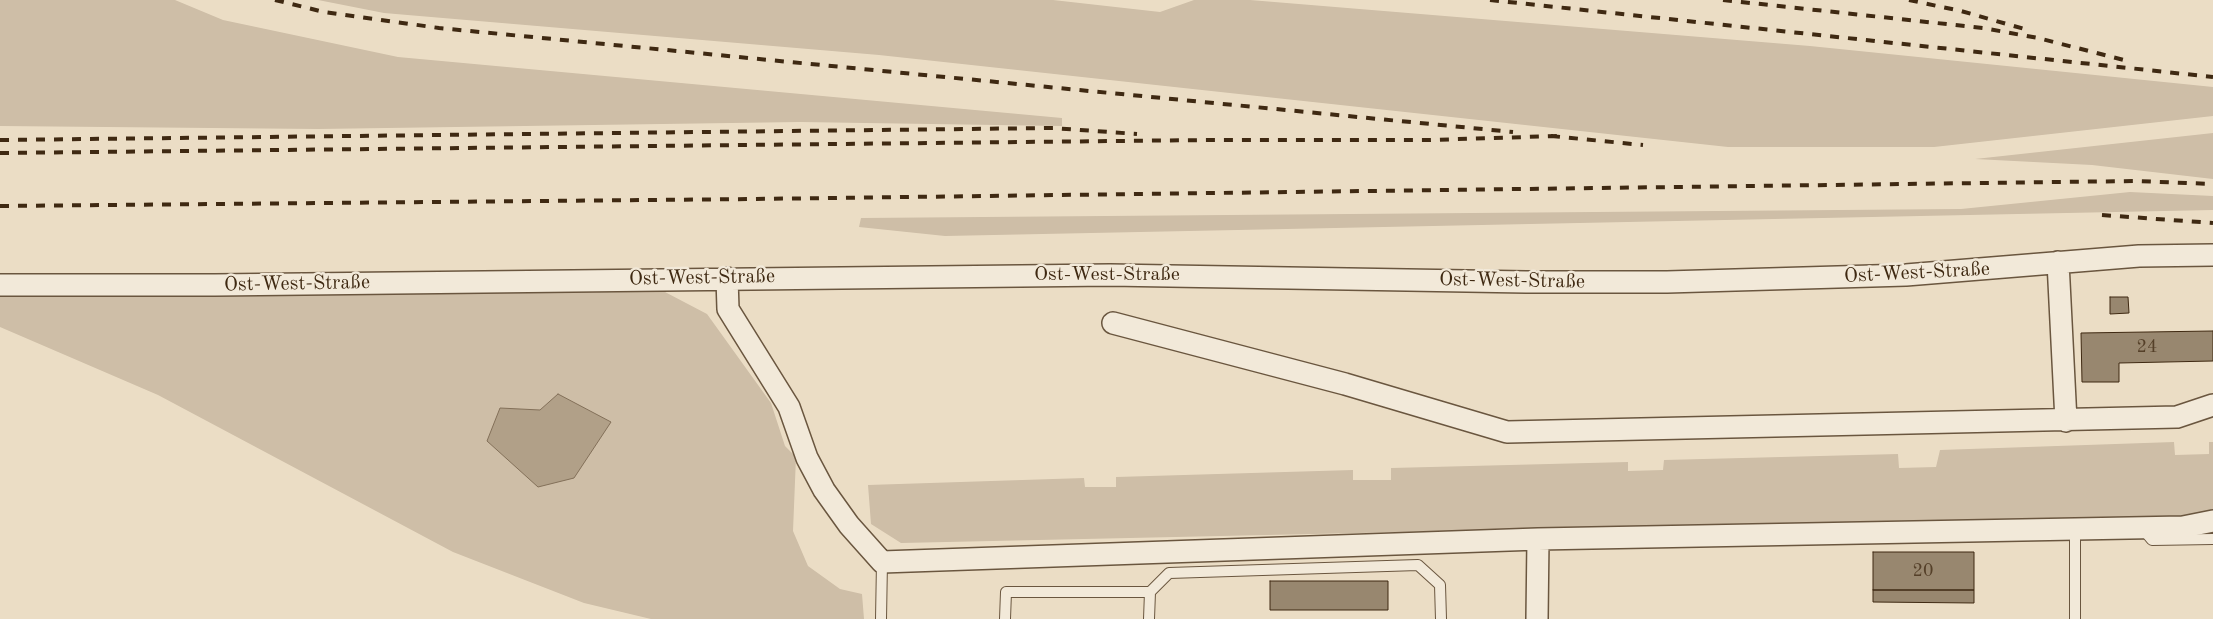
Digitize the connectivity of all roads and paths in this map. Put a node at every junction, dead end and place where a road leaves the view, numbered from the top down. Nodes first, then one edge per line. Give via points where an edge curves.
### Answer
1 (2213, 255) edge
2 (2058, 262) junction
3 (727, 278) junction
4 (0, 285) edge
5 (1113, 323) dead end
6 (2213, 405) edge
7 (2066, 421) junction
8 (2213, 521) edge
9 (2141, 528) junction
10 (2075, 529) junction
11 (1538, 539) junction
12 (2213, 539) edge
13 (882, 562) junction
14 (1150, 592) junction
15 (881, 619) edge
16 (1005, 619) edge
17 (1149, 619) edge
18 (1441, 619) edge
19 (1537, 619) edge
20 (2075, 619) edge

1 - 2 street, Ost-West-Straße
2 - 3 street, Ost-West-Straße via 1926,274 1667,282 1110,275
2 - 7 street
3 - 4 street, Ost-West-Straße
3 - 13 street via 728,309 789,407 807,458 824,490
5 - 7 street via 1345,384 1507,432
6 - 7 street via 2177,418
8 - 9 street via 2183,527
9 - 10 street
9 - 12 lane via 2152,540
10 - 11 street
10 - 20 lane
11 - 13 street
11 - 19 street
13 - 15 lane
14 - 16 lane via 1006,592
14 - 17 lane
14 - 18 lane via 1169,573 1418,565 1440,584

